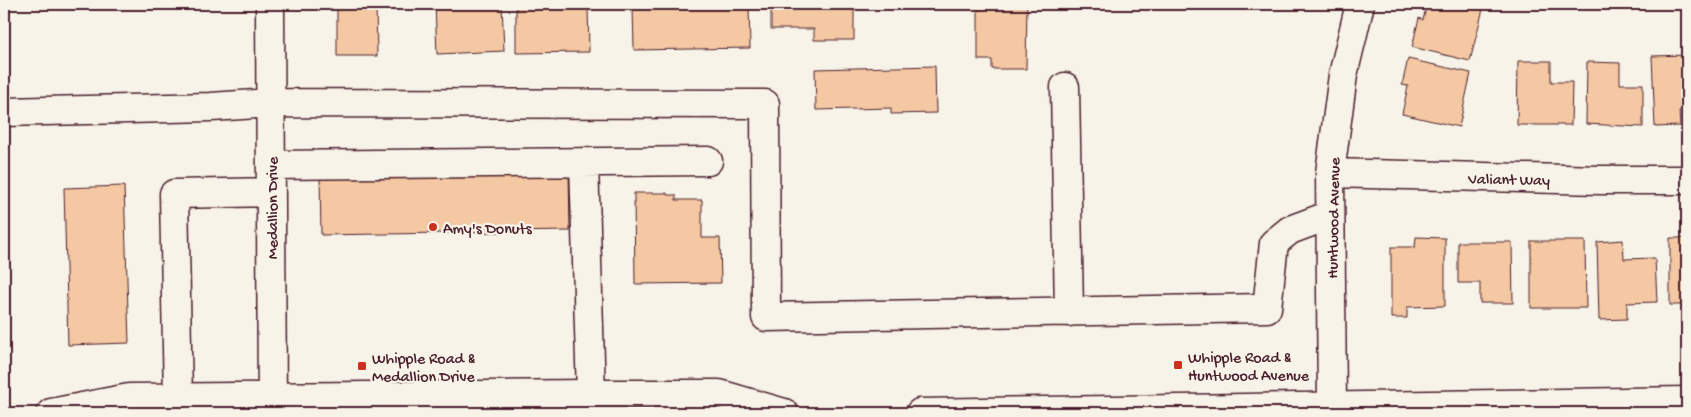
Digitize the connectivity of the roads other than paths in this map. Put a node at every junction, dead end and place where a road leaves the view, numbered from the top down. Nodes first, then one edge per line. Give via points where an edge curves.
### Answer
1 (270, 4) edge
2 (1360, 4) edge
3 (1065, 87) dead end
4 (271, 103) junction
5 (4, 112) edge
6 (708, 161) dead end
7 (584, 162) junction
8 (271, 165) junction
9 (1330, 173) junction
10 (1687, 180) edge
11 (271, 192) junction
12 (1330, 215) junction
13 (1069, 312) junction
14 (591, 394) junction
15 (178, 398) junction
16 (1687, 401) edge
17 (272, 406) edge
18 (1332, 411) edge
19 (51, 413) edge
20 (784, 413) edge
21 (920, 413) edge

1 - 4 main road, Medallion Drive
2 - 9 main road, Huntwood Avenue via 1344,75
3 - 13 main road
4 - 5 main road
4 - 8 main road, Medallion Drive
4 - 13 main road via 764,104 766,317
6 - 7 main road
7 - 8 main road
7 - 14 main road
8 - 11 main road, Medallion Drive
9 - 10 main road, Valiant Way
9 - 12 main road, Huntwood Avenue
11 - 15 main road via 174,194
11 - 17 main road, Medallion Drive
12 - 13 main road via 1290,230 1274,243 1268,308
12 - 18 main road, Huntwood Avenue
14 - 17 main road
14 - 20 main road via 718,394
15 - 17 main road
15 - 19 main road via 129,398
16 - 18 main road
18 - 21 main road

